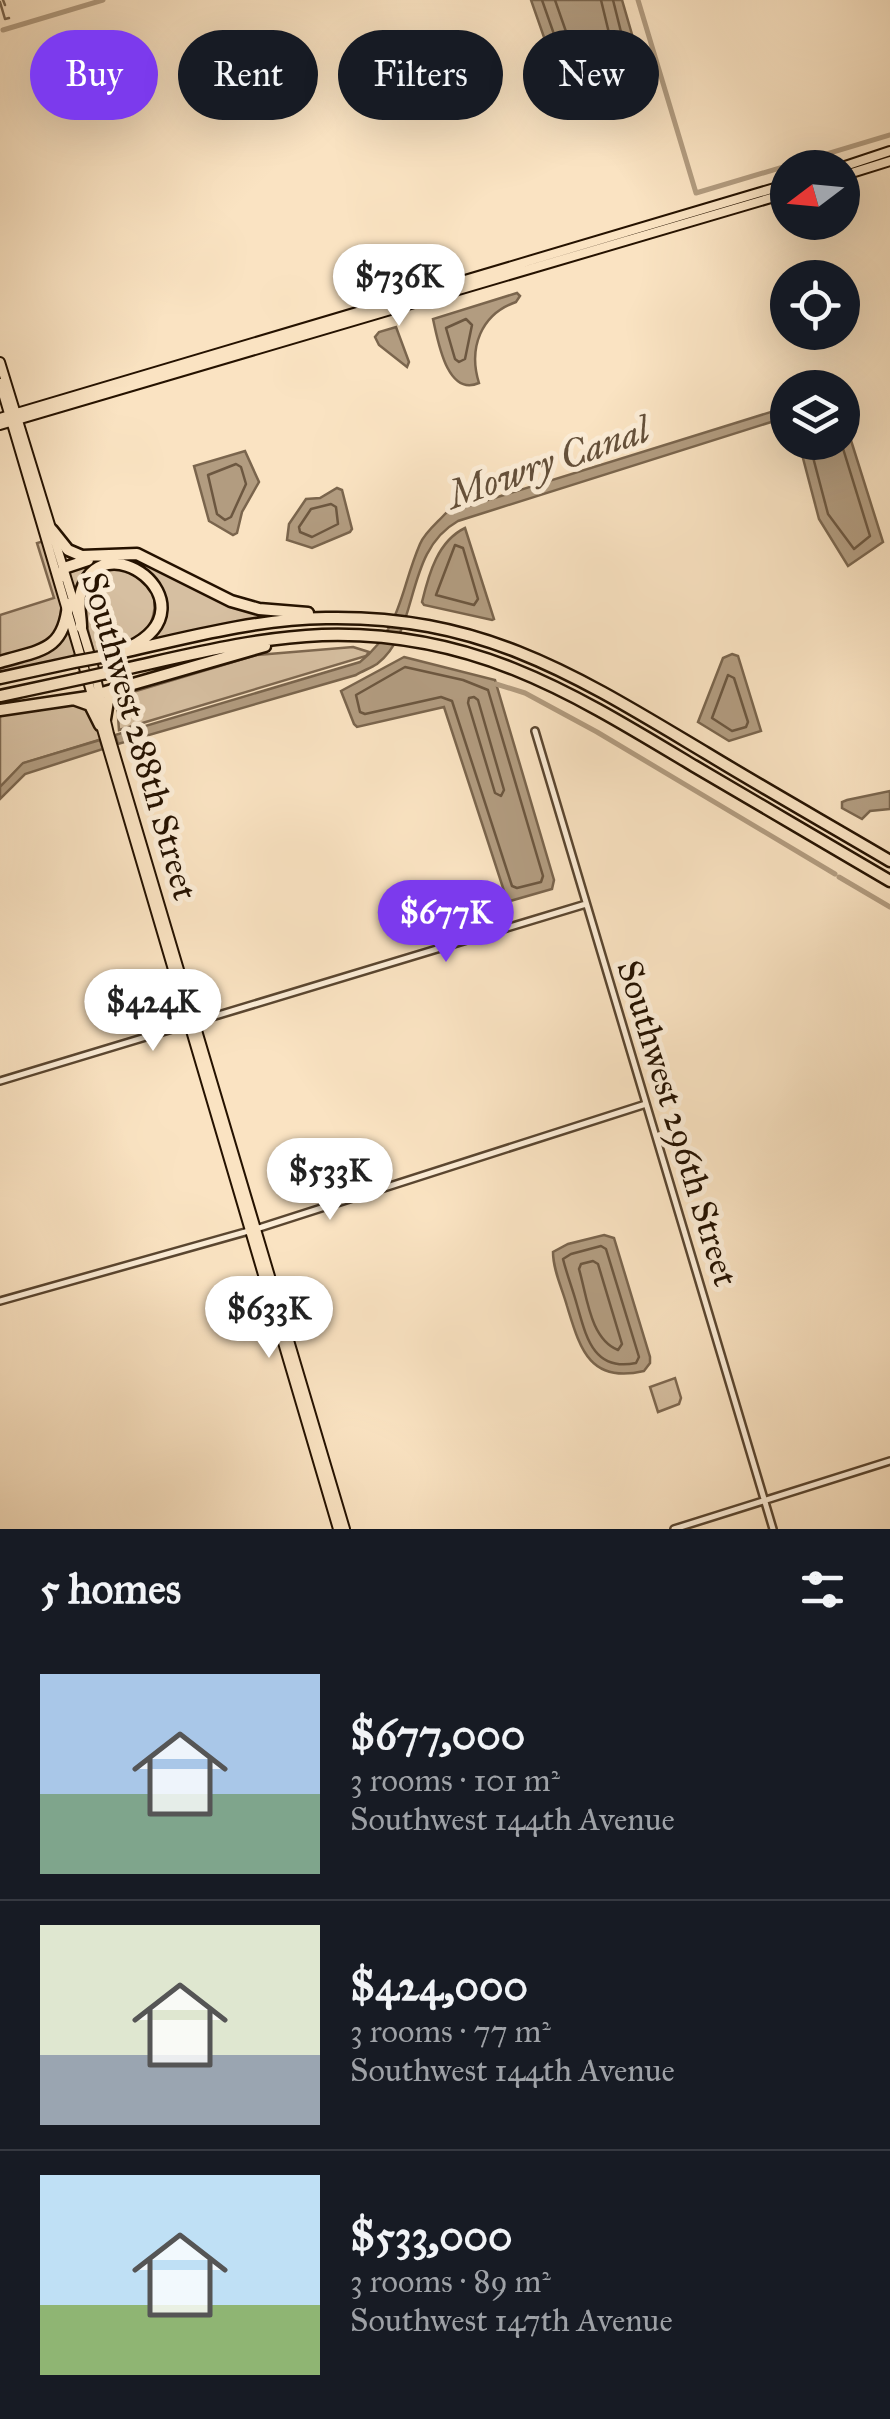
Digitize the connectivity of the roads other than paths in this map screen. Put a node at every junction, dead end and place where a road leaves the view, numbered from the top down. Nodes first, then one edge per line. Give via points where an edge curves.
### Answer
1 (890, 151) edge
2 (860, 161) edge
3 (890, 161) edge
4 (860, 170) edge
5 (770, 190) edge
6 (770, 197) edge
7 (708, 212) junction
8 (305, 332) junction
9 (201, 358) junction
10 (0, 362) edge
11 (155, 381) junction
12 (0, 383) edge
13 (9, 419) edge
14 (52, 530) junction
15 (98, 556) junction
16 (62, 573) junction
17 (68, 604) junction
18 (385, 620) junction
19 (81, 627) junction
20 (347, 635) junction
21 (106, 656) junction
22 (0, 662) edge
23 (0, 678) edge
24 (118, 689) junction
25 (97, 693) junction
26 (0, 696) edge
27 (75, 700) junction
28 (0, 710) edge
29 (103, 722) junction
30 (534, 731) dead end
31 (890, 861) edge
32 (890, 881) edge
33 (586, 904) junction
34 (192, 1025) junction
35 (0, 1080) edge
36 (646, 1104) junction
37 (253, 1230) junction
38 (0, 1301) edge
39 (890, 1461) edge
40 (764, 1500) junction
41 (342, 1529) edge
42 (674, 1529) edge
43 (773, 1529) edge

1 - 2 main road
3 - 4 main road
5 - 7 main road
6 - 7 main road
7 - 8 main road
8 - 9 main road
8 - 11 main road
9 - 11 main road
9 - 13 main road
10 - 13 main road, Southwest 288th Street
11 - 13 main road
12 - 13 main road, Southwest 288th Street
13 - 14 main road, Southwest 288th Street
13 - 16 main road, Southwest 288th Street
14 - 15 highway via 74,553
14 - 16 main road, Southwest 288th Street
15 - 16 highway
15 - 18 highway via 150,558 206,590 260,609
16 - 17 main road, Southwest 288th Street
16 - 19 main road, Southwest 288th Street
17 - 22 highway via 66,625 53,644
17 - 25 main road, Southwest 288th Street
18 - 21 highway via 253,624
18 - 31 highway via 494,641 556,666
19 - 21 highway via 80,597 96,572 124,564 149,577 158,594 156,621 140,641
19 - 25 main road, Southwest 288th Street
20 - 24 highway via 258,648
20 - 26 highway, bridge via 253,642
20 - 32 highway via 489,658 550,682
21 - 23 highway, bridge
24 - 25 highway
24 - 29 highway
25 - 27 highway
25 - 29 main road, Southwest 288th Street
27 - 28 highway
27 - 29 highway
29 - 34 main road, Southwest 288th Street
30 - 33 street, Southwest 296th Street
33 - 34 street
33 - 36 street, Southwest 296th Street
34 - 35 street
34 - 37 main road, Southwest 288th Street
36 - 37 street
36 - 40 street, Southwest 296th Street
37 - 38 street
37 - 41 main road, Southwest 288th Street
39 - 40 street
40 - 42 street
40 - 43 street, Southwest 296th Street

